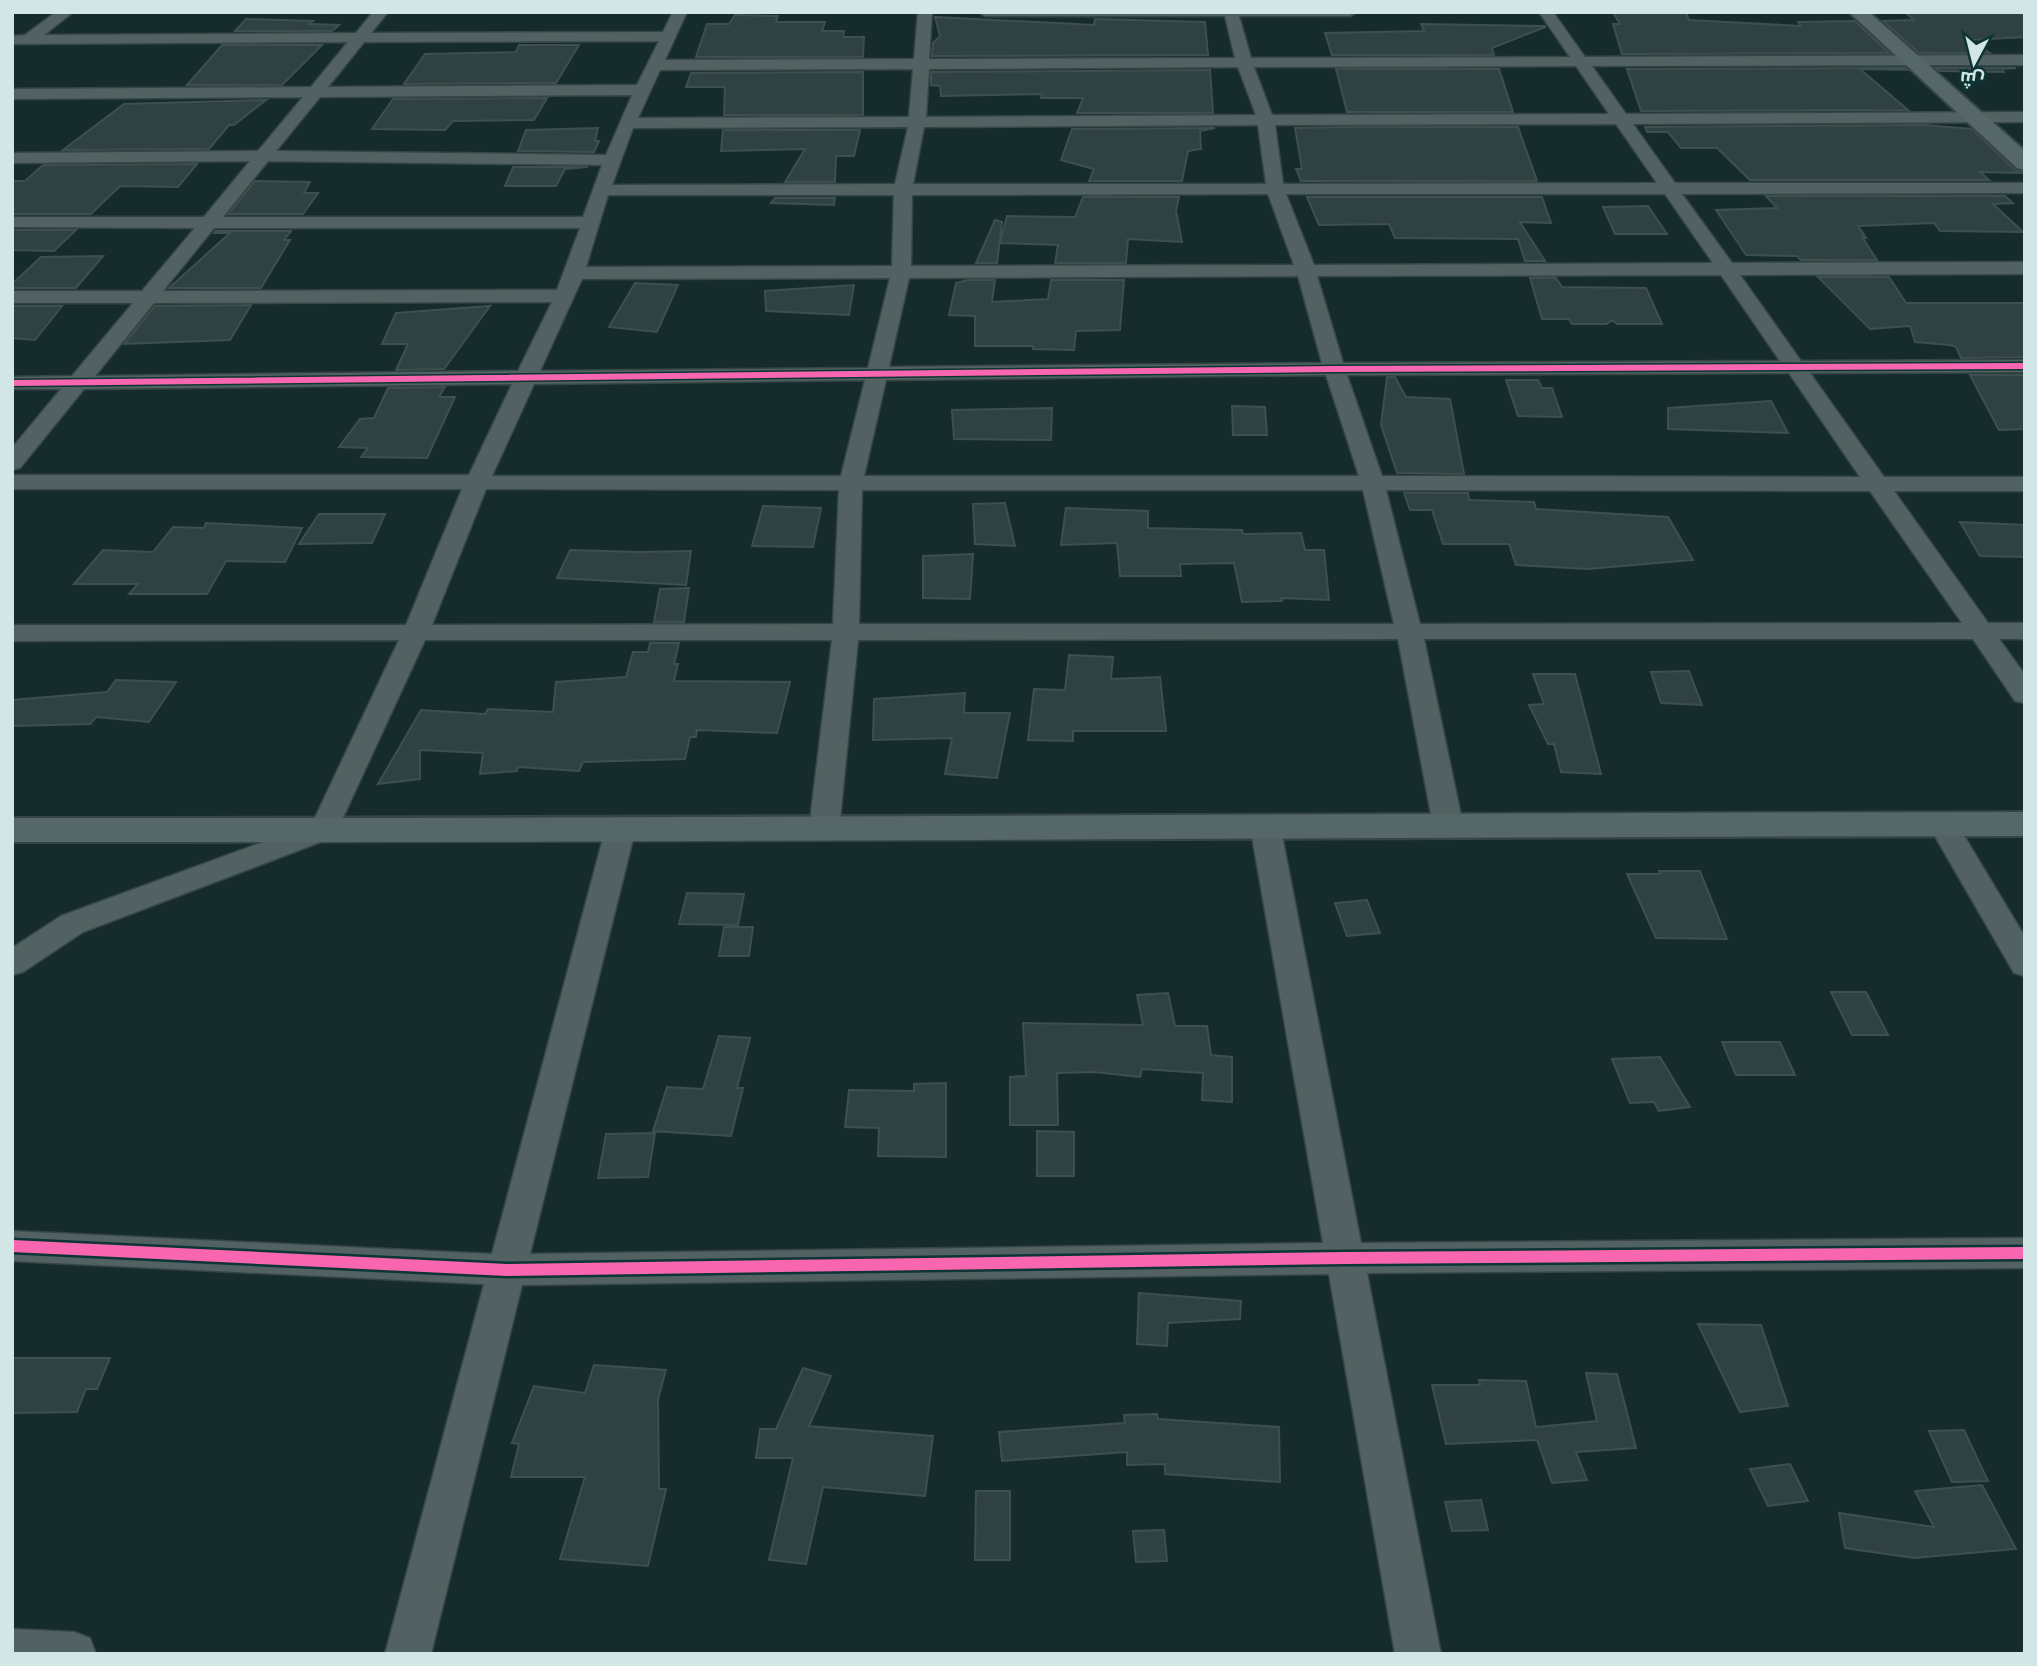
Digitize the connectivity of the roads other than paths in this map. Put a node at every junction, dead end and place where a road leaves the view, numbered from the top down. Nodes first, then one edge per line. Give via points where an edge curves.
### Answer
1 (66, 12) edge
2 (381, 12) edge
3 (680, 12) edge
4 (925, 12) edge
5 (985, 12) edge
6 (1350, 12) edge
7 (1546, 12) edge
8 (1858, 12) edge
9 (1231, 13) edge
10 (670, 36) junction
11 (361, 37) junction
12 (12, 40) edge
13 (29, 40) junction
14 (12, 54) edge
15 (1911, 60) junction
16 (2025, 60) edge
17 (1580, 61) junction
18 (1244, 62) junction
19 (922, 64) junction
20 (657, 65) junction
21 (644, 90) junction
22 (12, 94) edge
23 (314, 94) junction
24 (2025, 117) edge
25 (1975, 118) junction
26 (1621, 119) junction
27 (1266, 121) junction
28 (917, 122) junction
29 (627, 123) junction
30 (263, 156) junction
31 (12, 158) edge
32 (613, 160) junction
33 (2025, 163) edge
34 (2025, 188) edge
35 (1275, 189) junction
36 (1670, 189) junction
37 (601, 190) junction
38 (903, 190) junction
39 (12, 222) edge
40 (209, 223) junction
41 (591, 223) junction
42 (2025, 268) edge
43 (1726, 269) junction
44 (1306, 270) junction
45 (901, 272) junction
46 (575, 273) junction
47 (149, 296) junction
48 (564, 296) junction
49 (12, 297) edge
50 (2025, 366) edge
51 (1795, 367) junction
52 (1334, 369) junction
53 (876, 375) junction
54 (525, 379) junction
55 (79, 382) junction
56 (12, 383) edge
57 (12, 463) edge
58 (12, 482) edge
59 (477, 482) junction
60 (850, 483) junction
61 (1373, 483) junction
62 (1877, 484) junction
63 (2025, 484) edge
64 (1409, 631) junction
65 (1980, 631) junction
66 (2025, 631) edge
67 (416, 632) junction
68 (846, 632) junction
69 (12, 633) edge
70 (2025, 695) edge
71 (2025, 824) edge
72 (1265, 825) junction
73 (1448, 825) junction
74 (1944, 826) junction
75 (824, 829) junction
76 (12, 830) edge
77 (324, 830) junction
78 (620, 831) junction
79 (12, 964) edge
80 (2025, 965) edge
81 (12, 1246) edge
82 (2025, 1254) edge
83 (1345, 1258) junction
84 (507, 1270) junction
85 (12, 1651) edge
86 (74, 1654) edge
87 (408, 1654) edge
88 (1418, 1654) edge

1 - 13 street
2 - 11 street
3 - 10 street
4 - 19 street
5 - 9 street
6 - 9 street
7 - 17 street
8 - 15 street
9 - 18 street
10 - 11 street
10 - 20 street
11 - 13 street
11 - 23 street
12 - 13 street
13 - 14 street
15 - 16 street
15 - 17 street
15 - 25 street
17 - 18 street
17 - 26 street
18 - 19 street
18 - 27 street
19 - 20 street
19 - 28 street
20 - 21 street
21 - 23 street
21 - 29 street
22 - 23 street
23 - 30 street
24 - 25 street
25 - 26 street
25 - 33 street
26 - 27 street
26 - 36 street
27 - 28 street
27 - 35 street
28 - 29 street
28 - 38 street
29 - 32 street
30 - 31 street
30 - 32 street
30 - 40 street
32 - 37 street
34 - 36 street
35 - 36 street
35 - 38 street
35 - 44 street
36 - 43 street
37 - 38 street
37 - 41 street
38 - 45 street
39 - 40 street
40 - 41 street
40 - 47 street
41 - 46 street
42 - 43 street
43 - 44 street
43 - 51 street
44 - 45 street
44 - 52 street
45 - 46 street
45 - 53 street
46 - 48 street
47 - 48 street
47 - 49 street
47 - 55 street
48 - 54 street
50 - 51 street
51 - 52 street
51 - 62 street
52 - 53 street
52 - 61 street
53 - 54 street
53 - 60 street
54 - 55 street
54 - 59 street
55 - 56 street
55 - 57 street
58 - 59 street
59 - 60 street
59 - 67 street
60 - 61 street
60 - 68 street
61 - 62 street
61 - 64 street
62 - 63 street
62 - 65 street
64 - 65 street
64 - 68 street
64 - 73 street
65 - 66 street
65 - 70 street
67 - 68 street
67 - 69 street
67 - 77 street
68 - 75 street
71 - 74 street
72 - 73 street
72 - 75 street
72 - 83 street
73 - 74 street
74 - 80 street
75 - 78 street
76 - 77 street
77 - 78 street
77 - 79 street via 72,924
78 - 84 street
81 - 84 street
82 - 83 street
83 - 84 street
83 - 88 street
84 - 87 street
85 - 86 street

